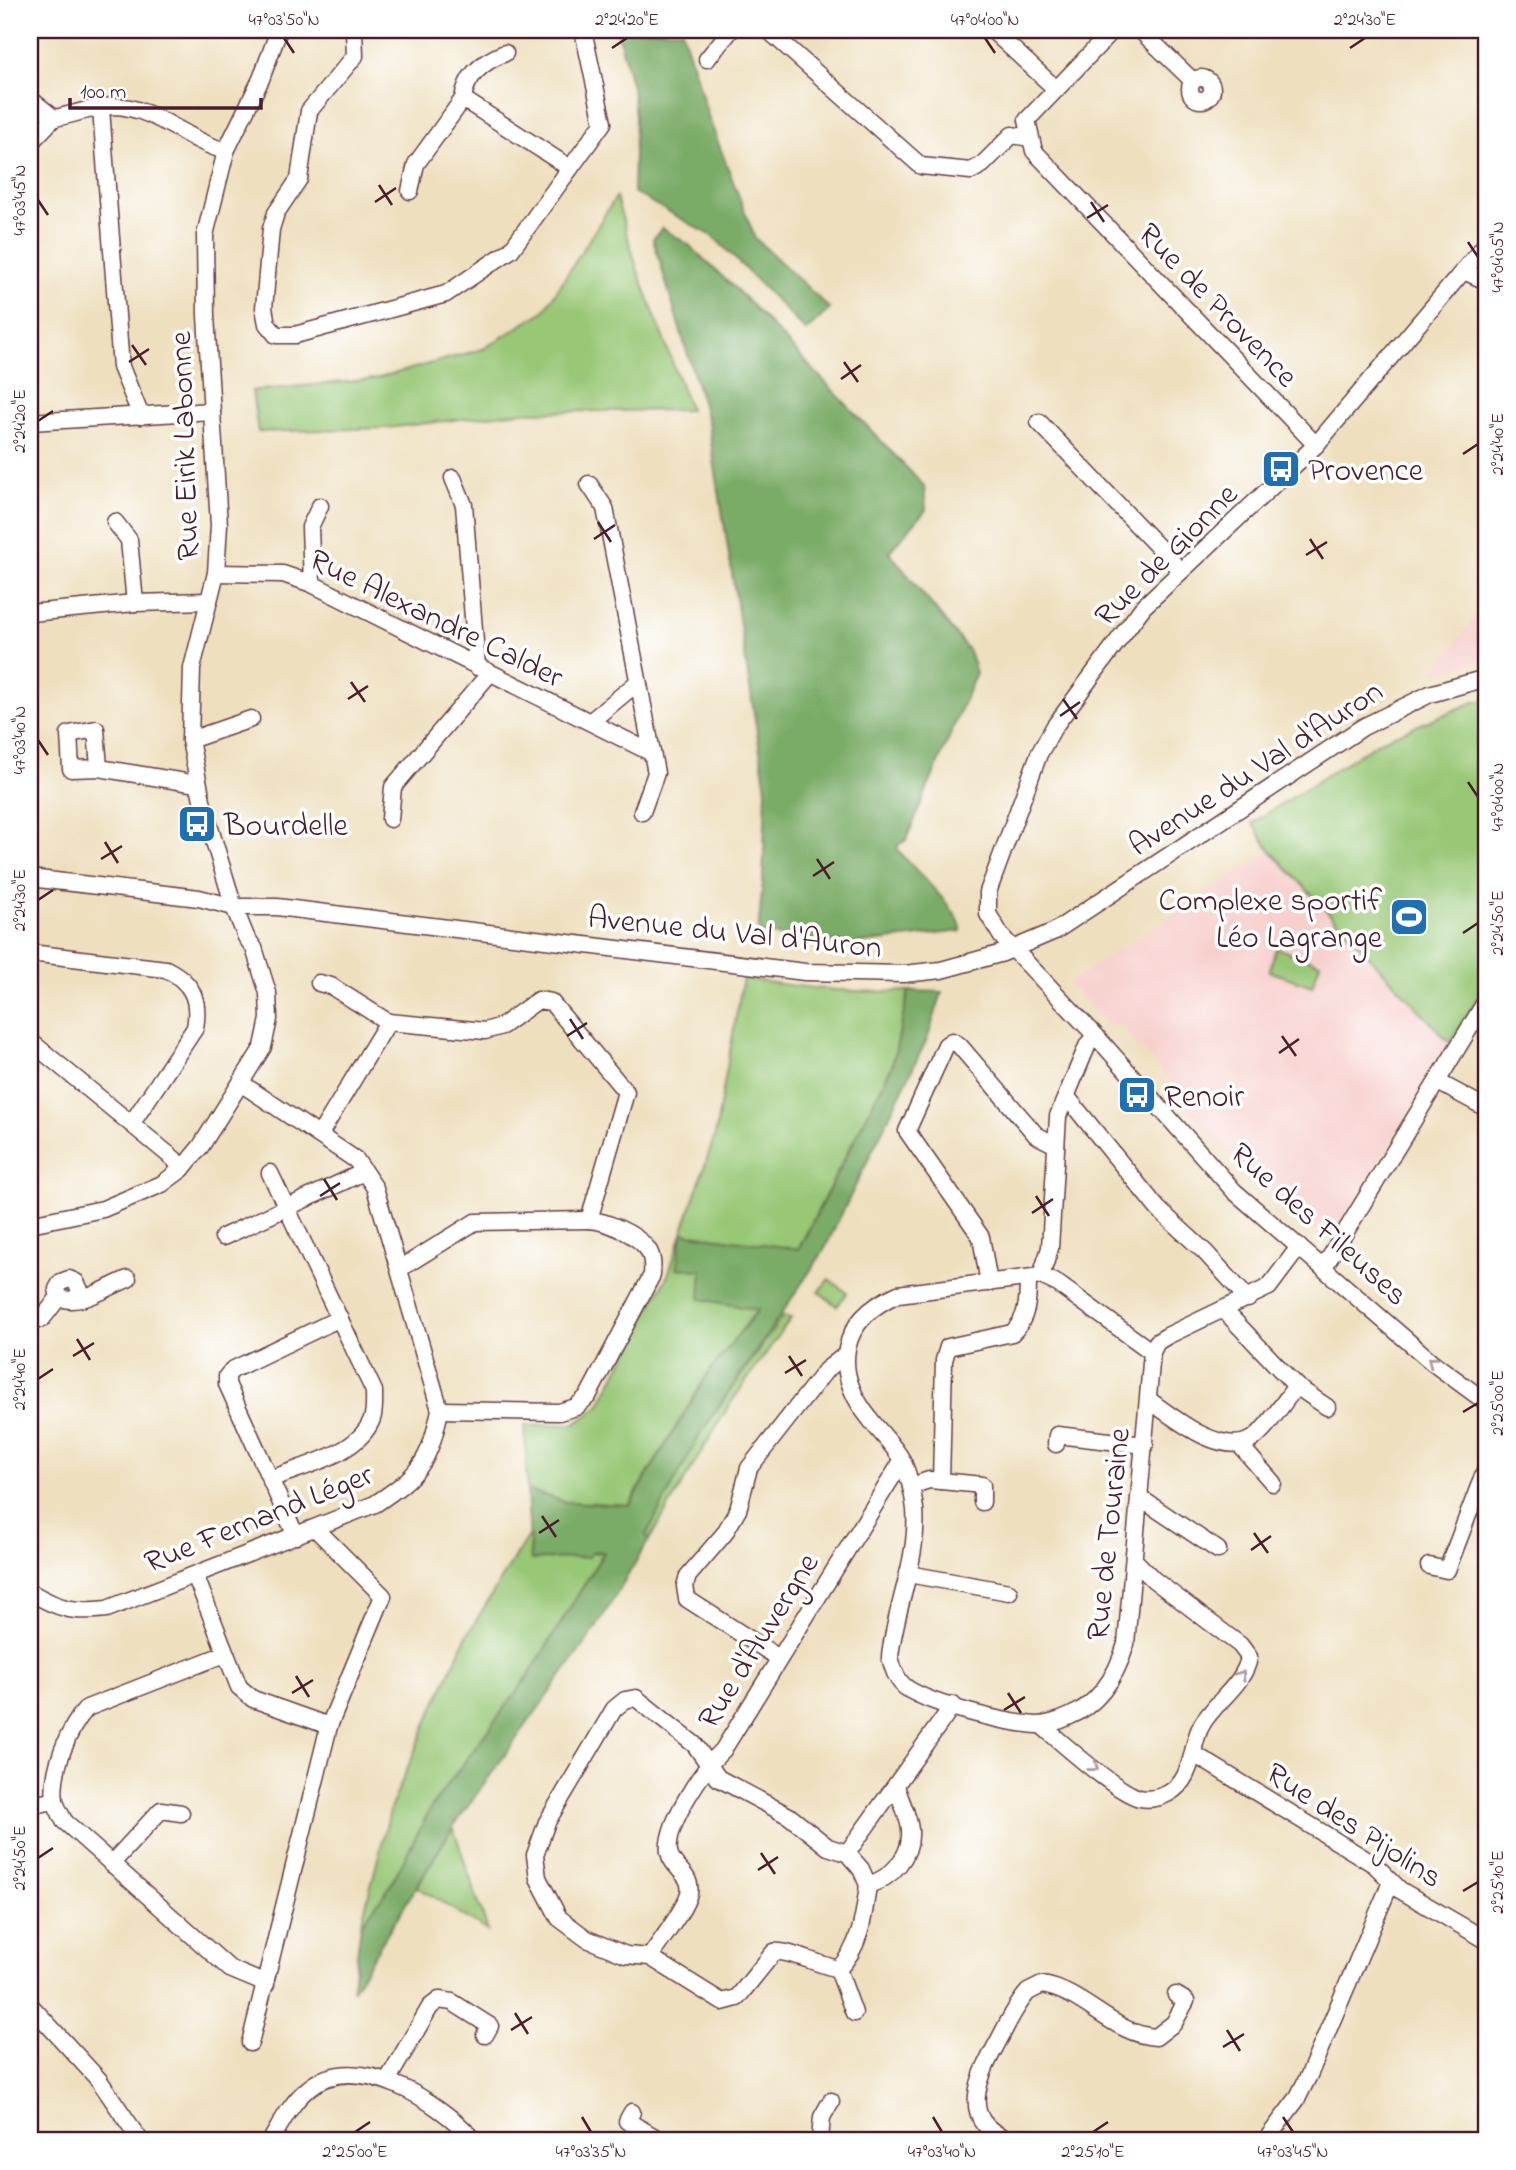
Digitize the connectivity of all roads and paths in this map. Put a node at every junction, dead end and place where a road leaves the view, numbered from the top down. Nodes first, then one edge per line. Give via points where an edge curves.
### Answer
1 (279, 30) edge
2 (354, 30) edge
3 (583, 30) edge
4 (731, 30) edge
5 (768, 30) edge
6 (992, 30) edge
7 (1113, 30) edge
8 (1140, 30) edge
9 (505, 53) dead end
10 (707, 59) dead end
11 (1193, 81) dead end
12 (1056, 89) junction
13 (30, 99) edge
14 (463, 99) junction
15 (101, 109) junction
16 (54, 118) junction
17 (1030, 138) junction
18 (30, 143) edge
19 (226, 151) junction
20 (570, 168) junction
21 (410, 191) dead end
22 (1486, 244) edge
23 (1464, 271) junction
24 (1486, 281) edge
25 (212, 411) junction
26 (141, 416) junction
27 (30, 422) edge
28 (1039, 422) dead end
29 (1315, 445) junction
30 (453, 478) dead end
31 (589, 484) dead end
32 (320, 506) dead end
33 (116, 522) dead end
34 (1181, 571) junction
35 (216, 573) junction
36 (312, 584) junction
37 (209, 601) junction
38 (135, 603) junction
39 (30, 613) edge
40 (484, 670) junction
41 (1486, 678) edge
42 (638, 682) junction
43 (251, 719) dead end
44 (590, 722) junction
45 (190, 740) junction
46 (652, 753) junction
47 (99, 768) dead end
48 (197, 784) junction
49 (642, 812) dead end
50 (390, 819) dead end
51 (30, 878) edge
52 (234, 906) junction
53 (1013, 949) junction
54 (30, 953) edge
55 (319, 984) dead end
56 (1486, 1000) edge
57 (388, 1022) junction
58 (1096, 1036) junction
59 (30, 1041) edge
60 (1438, 1082) junction
61 (242, 1084) junction
62 (1066, 1097) junction
63 (1486, 1108) edge
64 (132, 1123) junction
65 (320, 1134) junction
66 (1056, 1145) junction
67 (182, 1169) junction
68 (364, 1172) junction
69 (270, 1174) dead end
70 (286, 1206) junction
71 (589, 1220) junction
72 (30, 1224) edge
73 (223, 1237) dead end
74 (1299, 1247) junction
75 (1324, 1267) junction
76 (401, 1268) junction
77 (1034, 1277) junction
78 (128, 1279) dead end
79 (989, 1283) junction
80 (1248, 1299) junction
81 (1223, 1309) junction
82 (30, 1318) edge
83 (340, 1318) junction
84 (1152, 1352) junction
85 (844, 1356) junction
86 (1296, 1386) junction
87 (1149, 1400) junction
88 (1486, 1402) edge
89 (1327, 1407) dead end
90 (440, 1410) junction
91 (1056, 1444) dead end
92 (1239, 1444) junction
93 (1145, 1445) junction
94 (902, 1461) junction
95 (1486, 1468) edge
96 (271, 1479) junction
97 (941, 1481) junction
98 (1273, 1483) dead end
99 (911, 1486) junction
100 (1140, 1498) junction
101 (982, 1502) dead end
102 (315, 1528) junction
103 (296, 1536) junction
104 (1218, 1549) dead end
105 (1134, 1560) junction
106 (1429, 1566) dead end
107 (908, 1574) junction
108 (195, 1575) junction
109 (30, 1592) edge
110 (1009, 1592) dead end
111 (225, 1654) junction
112 (779, 1658) junction
113 (953, 1705) junction
114 (1041, 1725) junction
115 (329, 1726) junction
116 (1194, 1754) junction
117 (709, 1762) junction
118 (896, 1786) junction
119 (55, 1801) junction
120 (30, 1805) edge
121 (181, 1813) dead end
122 (847, 1853) junction
123 (111, 1864) junction
124 (1391, 1882) junction
125 (868, 1885) junction
126 (1486, 1940) edge
127 (650, 1957) junction
128 (838, 1969) junction
129 (266, 1984) junction
130 (1176, 1995) dead end
131 (30, 2005) edge
132 (855, 2013) dead end
133 (485, 2035) dead end
134 (250, 2043) dead end
135 (387, 2081) junction
136 (831, 2101) dead end
137 (632, 2112) dead end
138 (140, 2140) edge
139 (271, 2140) edge
140 (474, 2140) edge
141 (660, 2140) edge
142 (820, 2140) edge
143 (1010, 2140) edge
144 (1266, 2140) edge

1 - 19 street, Rue Eirik Labonne
2 - 20 street via 355,56 309,111 299,179 271,229 264,308 267,324 276,335 295,335 446,293 511,250
3 - 20 street via 603,123
4 - 10 street
5 - 17 street via 921,166 971,171 1012,135
6 - 12 street
7 - 12 street
8 - 11 street
9 - 14 street via 485,60 464,86
12 - 17 street via 1027,120
13 - 16 street
14 - 20 street
14 - 21 street via 416,164
15 - 16 street
15 - 19 street via 114,106 155,116
15 - 26 street via 121,367
16 - 18 street
17 - 29 street, Rue de Provence via 1034,151
19 - 25 street, Rue Eirik Labonne via 205,235
22 - 23 street, Rue de Gionne
23 - 24 street
23 - 29 street, Rue de Gionne
25 - 26 street
25 - 35 street, Rue Eirik Labonne via 219,526
26 - 27 street
28 - 34 street
29 - 34 street, Rue de Gionne
30 - 40 street via 464,505
31 - 42 street via 605,508
32 - 36 street via 310,527
33 - 38 street via 129,540
34 - 53 street, Rue de Gionne via 1116,641 1038,754 987,899 992,923
35 - 36 street, Rue Alexandre Calder via 283,574
35 - 37 street, Rue Eirik Labonne
36 - 40 street, Rue Alexandre Calder
37 - 38 street
37 - 45 street, Rue Eirik Labonne via 191,668
38 - 39 street
40 - 44 street, Rue Alexandre Calder
40 - 50 street via 393,787
41 - 53 street, Avenue du Val d'Auron via 1430,694 1363,727 1055,930
42 - 44 street, Rue Alexandre Calder
42 - 46 street
43 - 45 street
44 - 46 street, Rue Alexandre Calder
45 - 48 street, Rue Eirik Labonne
46 - 49 street via 656,773
47 - 48 street
48 - 52 street, Rue Eirik Labonne
51 - 52 street, Avenue du Val d'Auron
52 - 53 street, Avenue du Val d'Auron via 806,972 941,970
52 - 61 street, Rue Eirik Labonne via 268,993 263,1047
53 - 58 street, Rue des Fileuses
54 - 64 street via 166,969 192,988 198,1010 195,1028
55 - 57 street via 331,986
56 - 60 street
57 - 65 street
57 - 71 street via 485,1031 502,1026 538,1000 551,1002 626,1092
58 - 62 street via 1088,1044
58 - 74 street, Rue des Fileuses via 1234,1191
59 - 64 street
60 - 63 street
60 - 75 street
61 - 65 street, Rue Fernand Léger
61 - 67 street, Rue Eirik Labonne
62 - 66 street via 1058,1116
62 - 80 street via 1158,1209
64 - 67 street
65 - 68 street, Rue Fernand Léger via 356,1160
66 - 77 street via 1050,1248
66 - 79 street via 1036,1135 959,1045 952,1041 946,1045 907,1131 976,1228
67 - 72 street via 124,1202
68 - 70 street
68 - 76 street, Rue Fernand Léger via 375,1188
69 - 70 street
70 - 73 street
70 - 83 street
71 - 76 street via 475,1222
71 - 90 street via 603,1221 646,1246 653,1260 652,1275 588,1396 576,1407 559,1412
74 - 75 street, Rue des Fileuses
74 - 80 street via 1269,1287
88 -> 75 street, Rue des Fileuses
76 - 90 street, Rue Fernand Léger
77 - 79 street
77 - 84 street via 1058,1284
77 - 97 street via 1028,1305 1012,1333 953,1344 945,1353
78 - 82 street via 90,1297 77,1297 76,1282 61,1282 59,1297 42,1319
79 - 85 street via 898,1294 884,1301 859,1321
80 - 81 street
81 - 84 street via 1157,1342
81 - 86 street
83 - 96 street via 374,1391 373,1417 360,1439
83 - 96 street via 227,1376
84 - 87 street, Rue de Touraine
85 - 94 street, Rue de Touraine via 848,1384 856,1399
85 - 112 street via 826,1370 749,1468 737,1510 724,1534 688,1576 685,1586 687,1599
86 - 89 street
86 - 92 street via 1253,1439
87 - 92 street via 1189,1430
87 - 93 street, Rue de Touraine
90 - 102 street, Rue Fernand Léger via 425,1464 375,1504
91 - 93 street via 1058,1435
92 - 98 street
93 - 100 street, Rue de Touraine
94 - 99 street, Rue de Touraine
94 - 112 street, Rue d'Auvergne
95 - 106 street via 1447,1570
96 - 103 street
97 - 99 street
97 - 101 street via 982,1485
99 - 107 street, Rue de Touraine via 915,1534
100 - 104 street
100 - 105 street, Rue de Touraine
102 - 103 street, Rue Fernand Léger
102 - 115 street via 383,1596
103 - 108 street, Rue Fernand Léger
105 - 114 street, Rue de Touraine via 1126,1644 1113,1679 1069,1717
116 -> 105 street via 1194,1739 1204,1721 1247,1668 1249,1657
107 - 110 street
107 - 113 street, Rue de Touraine via 891,1644 893,1671 907,1688
108 - 109 street, Rue Fernand Léger via 93,1611 55,1607
108 - 111 street
111 - 115 street via 239,1687 253,1699
111 - 119 street via 87,1708 66,1739
112 - 117 street, Rue d'Auvergne via 723,1750
113 - 114 street, Rue de Touraine via 1000,1720
113 - 118 street
114 -> 116 street via 1138,1798 1168,1795 1182,1781
115 - 129 street
116 - 124 street, Rue des Pijolins via 1375,1865
117 - 122 street via 726,1784 789,1816 828,1847
117 - 127 street via 670,1833 669,1853 690,1884 689,1896
117 - 127 street, Rue d'Auvergne via 695,1745 636,1698 625,1700 614,1709 547,1822 535,1855 538,1878 559,1918 587,1939 626,1955
118 - 122 street
118 - 125 street via 910,1831 905,1855 893,1872
119 - 120 street
119 - 123 street via 64,1821
121 - 123 street via 161,1810
122 - 125 street
123 - 129 street via 230,1969
124 - 126 street, Rue des Pijolins
124 - 144 street via 1309,2075
125 - 128 street via 863,1922 850,1958
127 - 128 street, Rue d'Auvergne via 722,2002 737,1998 774,1952 784,1951 810,1964
128 - 132 street
129 - 134 street
130 - 143 street via 1186,2001 1174,2023 1156,2037 1136,2032 1057,1989 1042,1985 1027,1992 978,2082 983,2125
131 - 138 street via 99,2080
133 - 135 street via 490,2026 452,2002 433,2002
135 - 139 street via 356,2074 320,2080 297,2099
135 - 140 street via 447,2114
136 - 142 street via 822,2117
137 - 141 street via 627,2121

